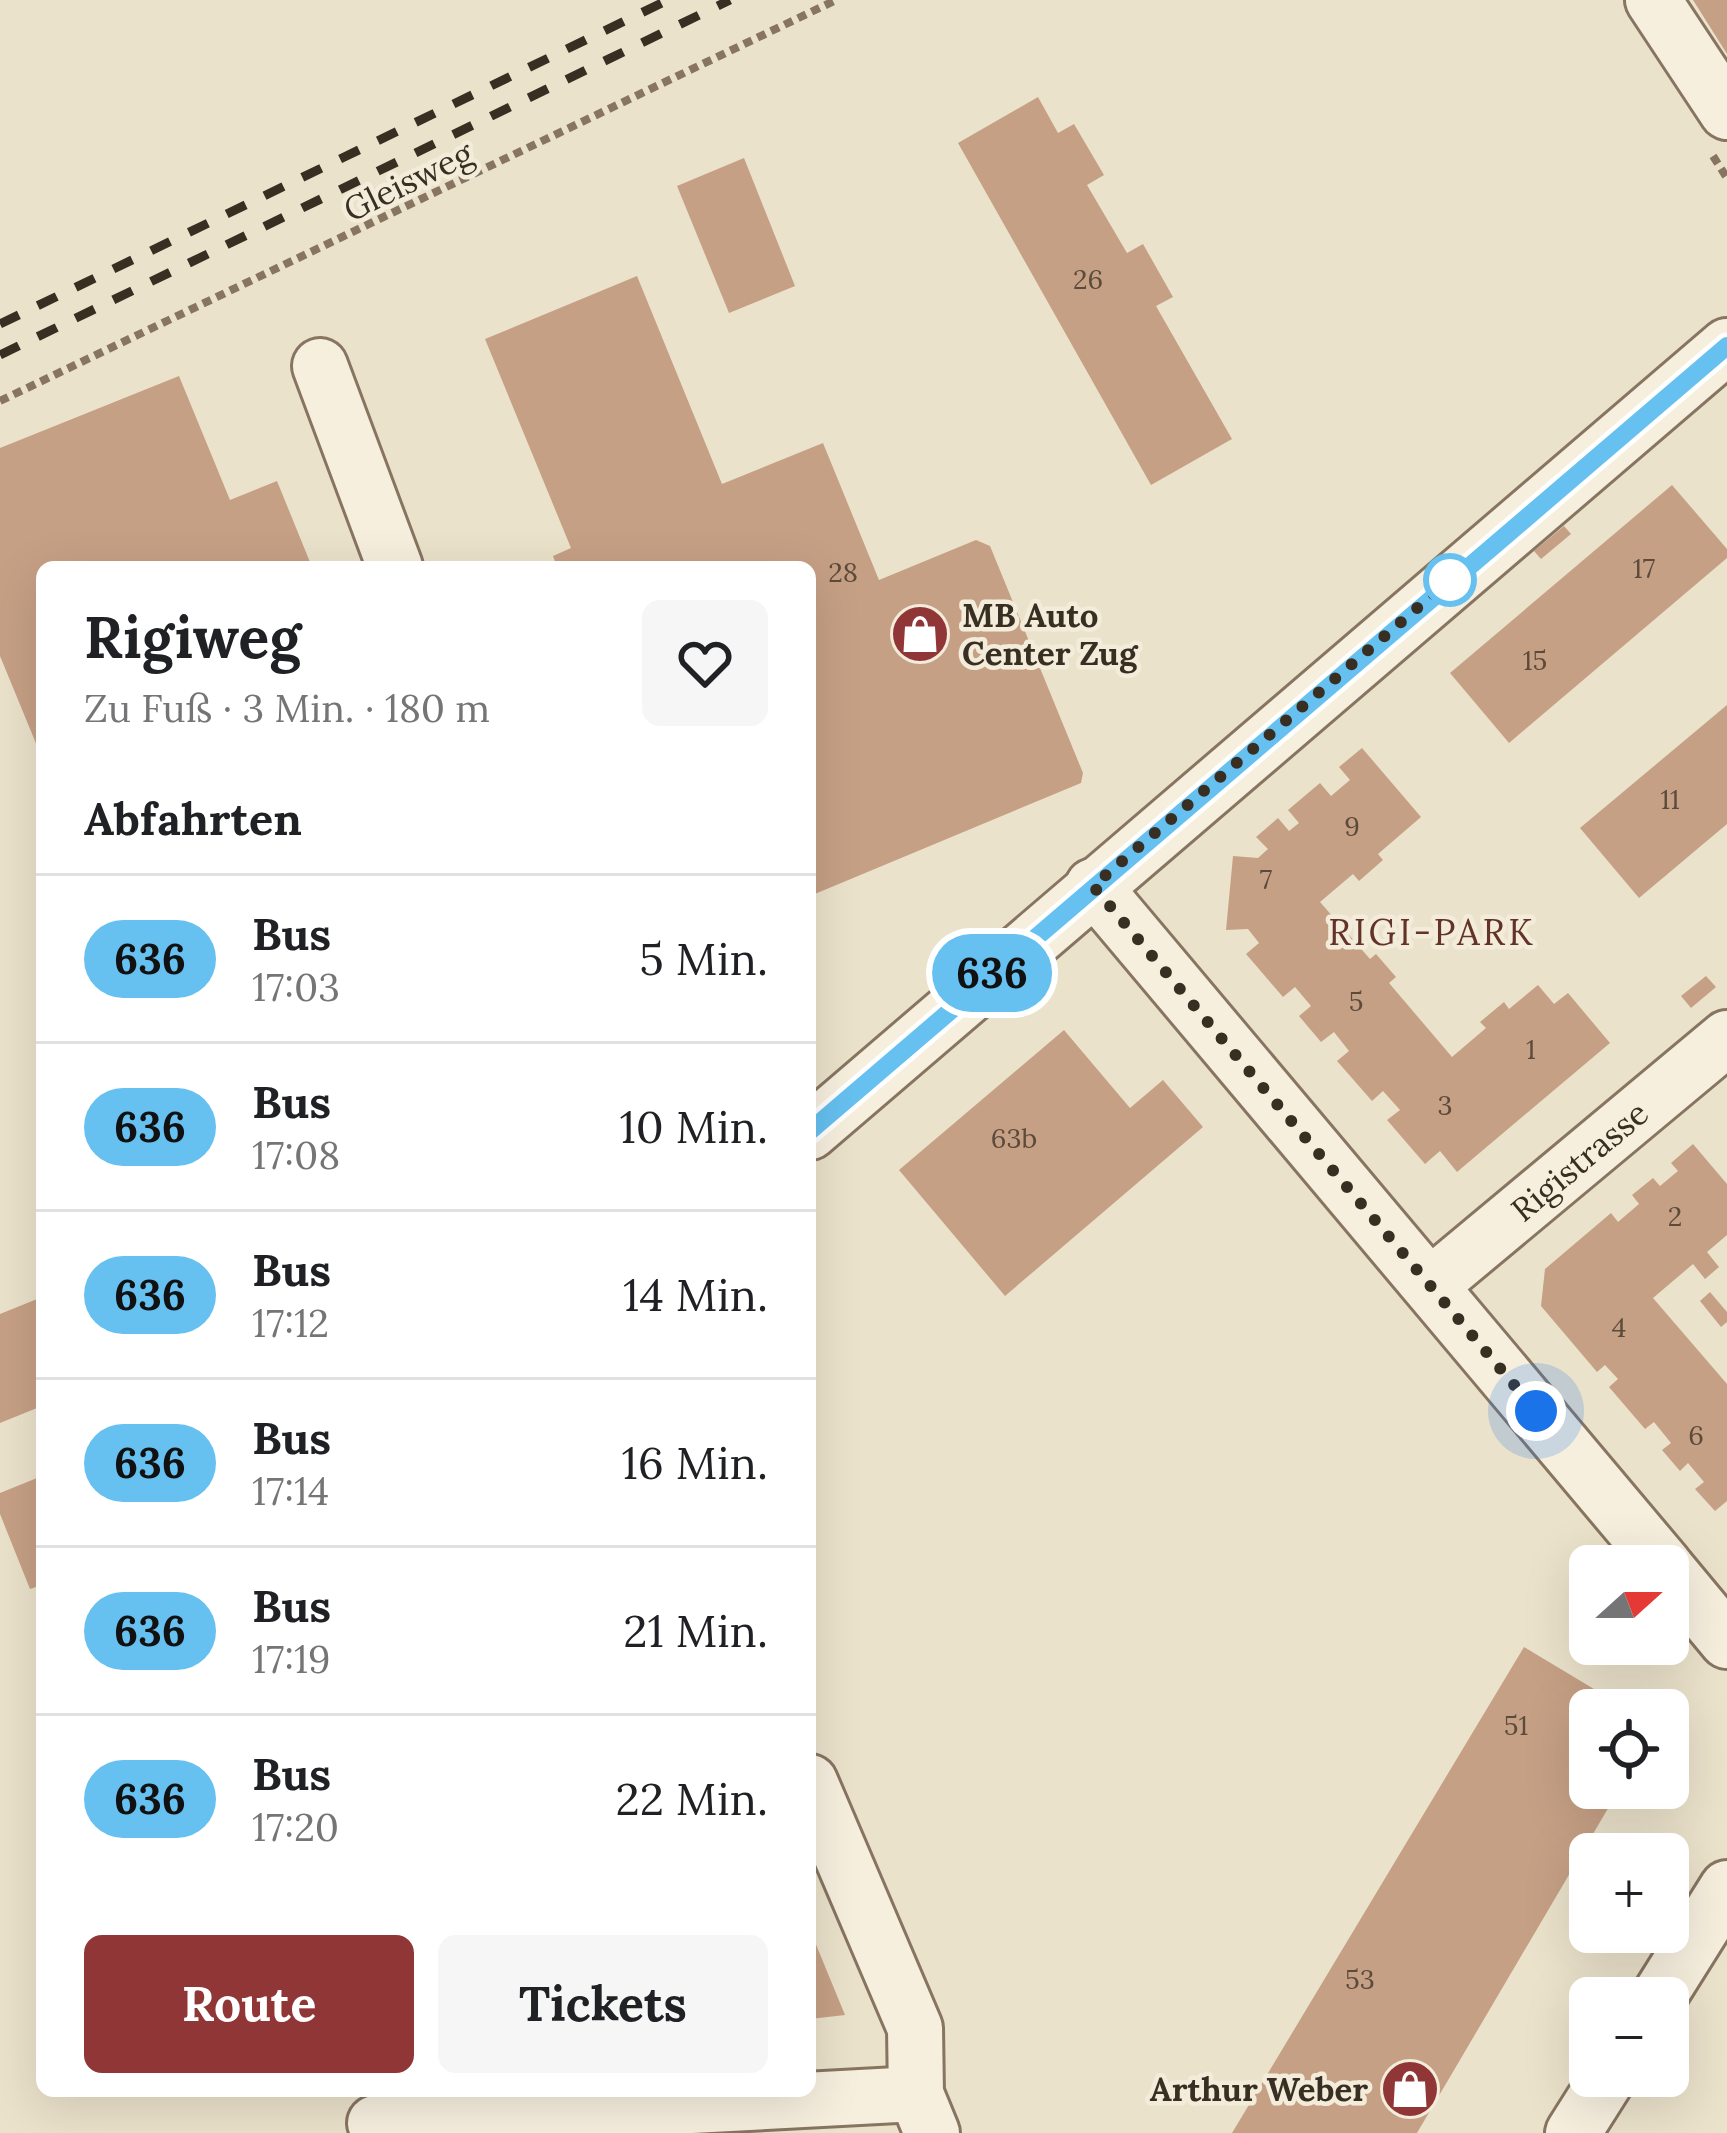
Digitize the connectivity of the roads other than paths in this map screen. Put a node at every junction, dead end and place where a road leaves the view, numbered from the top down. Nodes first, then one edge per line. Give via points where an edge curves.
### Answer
1 (1653, 0) edge
2 (1727, 112) edge
3 (1727, 346) edge
4 (320, 367) dead end
5 (393, 561) edge
6 (1093, 886) junction
7 (1727, 1038) edge
8 (816, 1127) edge
9 (1432, 1284) junction
10 (1647, 1545) edge
11 (1689, 1596) edge
12 (1727, 1641) edge
13 (816, 1796) edge
14 (1727, 1888) edge
15 (1671, 1977) edge
16 (1596, 2097) edge
17 (924, 2113) edge
18 (375, 2116) edge
19 (1573, 2133) edge

1 - 2 street
3 - 6 street
4 - 5 street
6 - 8 street
6 - 9 street
7 - 9 street, Rigistrasse
9 - 10 street
11 - 12 street
13 - 17 street via 914,2029
14 - 15 street
16 - 19 street
17 - 18 street

